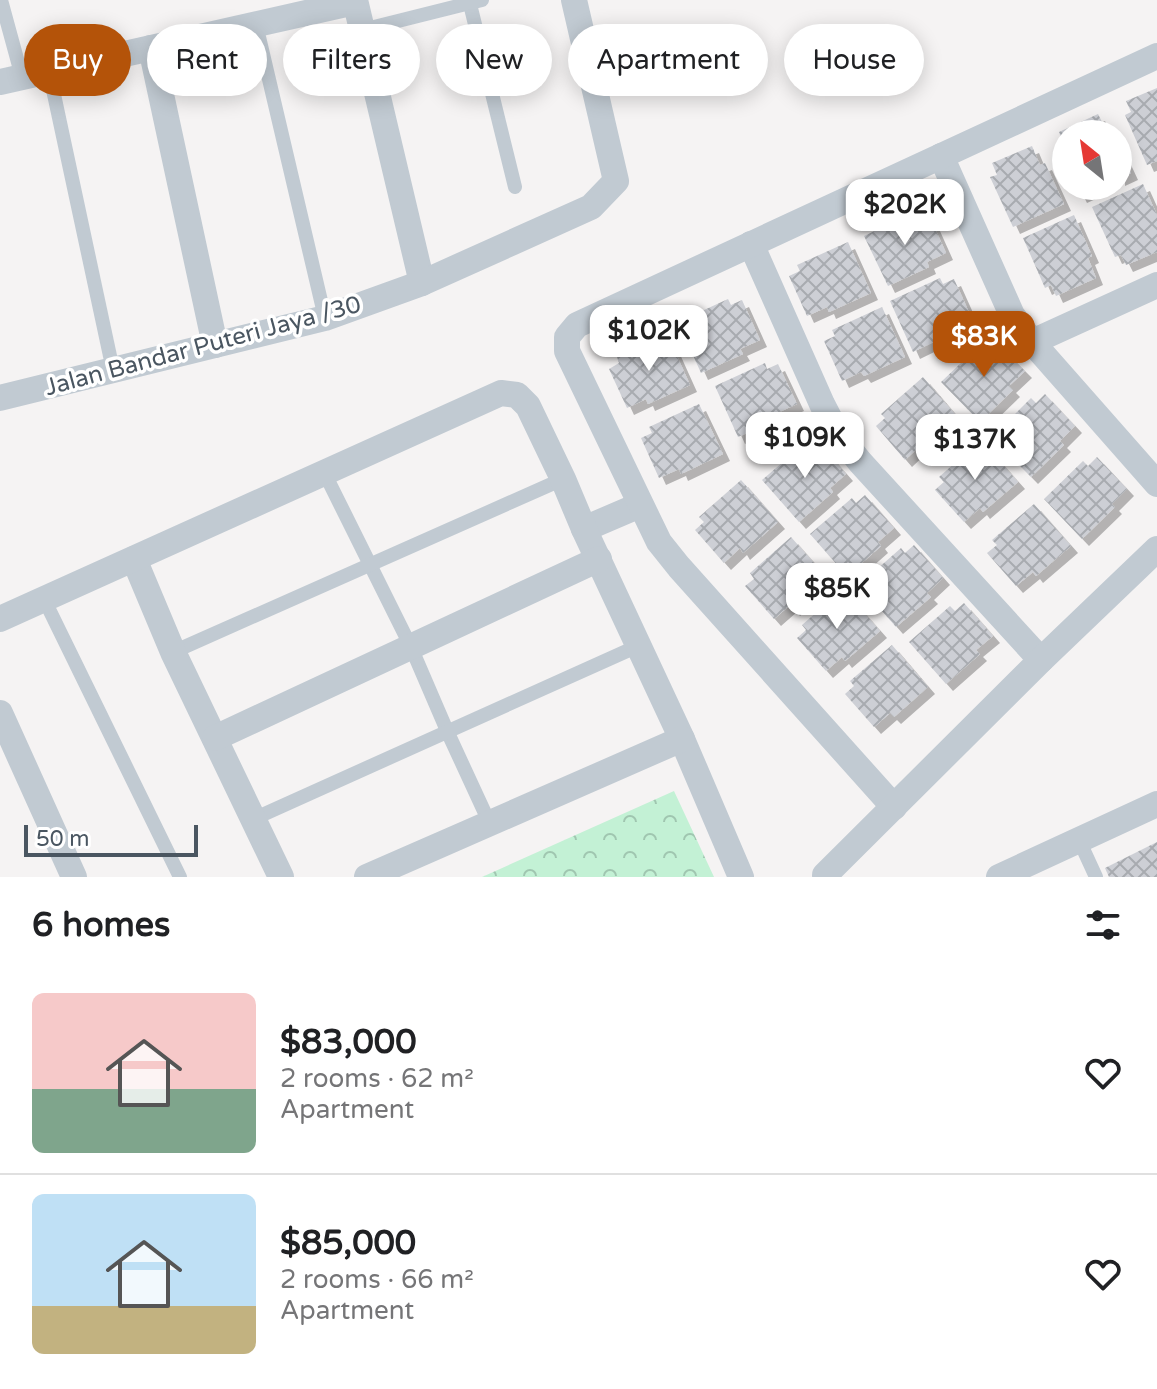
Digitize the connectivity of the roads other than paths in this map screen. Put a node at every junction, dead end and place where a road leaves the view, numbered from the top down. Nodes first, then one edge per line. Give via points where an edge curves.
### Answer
1 (1, 0) edge
2 (574, 0) edge
3 (355, 1) edge
4 (474, 1) edge
5 (256, 24) edge
6 (361, 24) edge
7 (385, 24) edge
8 (1157, 56) edge
9 (267, 71) edge
10 (11, 80) edge
11 (54, 96) edge
12 (161, 96) edge
13 (378, 96) edge
14 (941, 156) junction
15 (515, 187) dead end
16 (751, 244) junction
17 (422, 283) junction
18 (1157, 285) edge
19 (325, 318) junction
20 (1032, 342) junction
21 (215, 345) junction
22 (113, 370) junction
23 (1, 392) edge
24 (324, 472) junction
25 (563, 479) junction
26 (1157, 484) edge
27 (640, 505) junction
28 (584, 529) junction
29 (1157, 549) edge
30 (134, 559) junction
31 (599, 559) junction
32 (370, 565) junction
33 (44, 599) junction
34 (0, 619) edge
35 (638, 646) junction
36 (411, 647) junction
37 (173, 652) junction
38 (1041, 660) junction
39 (0, 713) edge
40 (448, 733) junction
41 (215, 738) junction
42 (682, 739) junction
43 (1157, 804) edge
44 (894, 807) junction
45 (253, 819) junction
46 (490, 824) junction
47 (1079, 840) junction
48 (825, 875) edge
49 (74, 877) edge
50 (180, 877) edge
51 (281, 877) edge
52 (367, 877) edge
53 (741, 877) edge
54 (999, 877) edge
55 (1096, 877) edge

1 - 10 lane
2 - 17 street, Jalan Bandar Puteri Jaya /30 via 616,181 591,207
3 - 5 street
3 - 6 street
4 - 7 lane
4 - 15 lane
8 - 14 street
9 - 19 lane
11 - 22 lane
12 - 21 street
13 - 17 street
14 - 16 street
14 - 20 street via 1012,315
16 - 27 street via 577,325 567,337 567,351
16 - 38 street via 837,433
17 - 19 street, Jalan Bandar Puteri Jaya /30
18 - 20 street
19 - 21 street, Jalan Bandar Puteri Jaya /30
20 - 26 street
21 - 22 street, Jalan Bandar Puteri Jaya /30
22 - 23 street, Jalan Bandar Puteri Jaya /30
24 - 25 street via 501,393 517,395 528,406
24 - 30 street
24 - 32 lane
25 - 28 street
25 - 32 lane
27 - 28 street
27 - 44 street via 679,567
28 - 31 street
29 - 38 street
30 - 33 street
30 - 37 street
31 - 35 street
31 - 36 street
32 - 36 lane
32 - 37 lane
33 - 34 street
33 - 50 lane
35 - 40 lane
35 - 42 street
36 - 40 lane
36 - 41 street
37 - 41 street
38 - 44 street
39 - 49 street
40 - 45 lane
40 - 46 lane
41 - 45 street
42 - 46 street
42 - 53 street
43 - 47 street
44 - 48 street
45 - 51 street
46 - 52 street
47 - 54 street
47 - 55 lane

